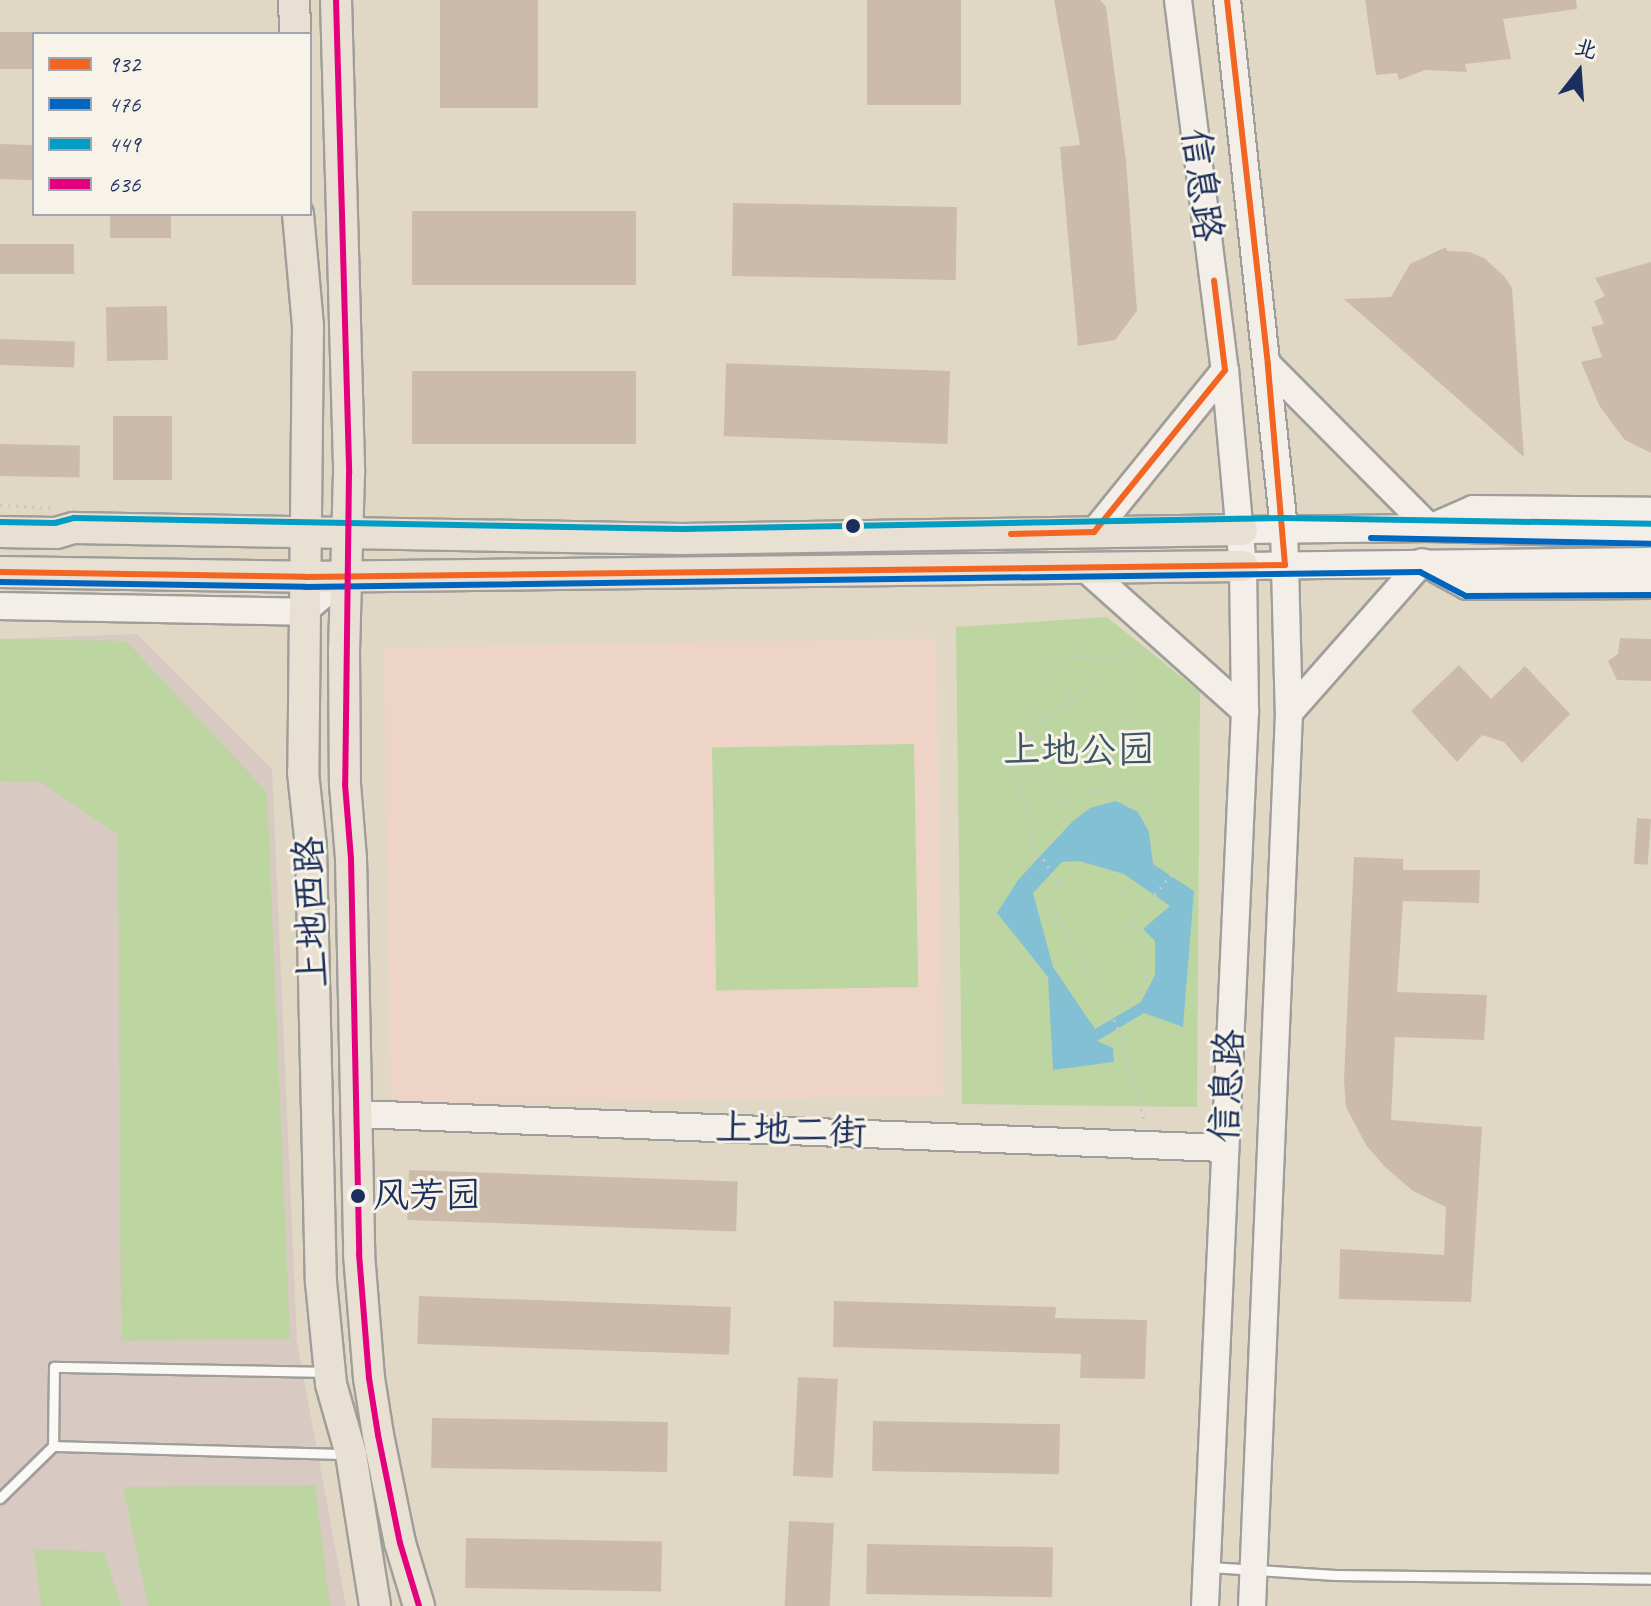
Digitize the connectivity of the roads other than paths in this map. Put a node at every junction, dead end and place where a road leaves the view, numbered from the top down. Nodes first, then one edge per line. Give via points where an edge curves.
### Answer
1 (294, 0) edge
2 (336, 0) edge
3 (1178, 0) edge
4 (1227, 0) edge
5 (295, 32) edge
6 (298, 216) edge
7 (1268, 365) junction
8 (1225, 370) junction
9 (1651, 511) edge
10 (1284, 528) junction
11 (1430, 528) junction
12 (1242, 530) junction
13 (307, 531) junction
14 (0, 532) edge
15 (346, 532) junction
16 (1094, 532) junction
17 (1651, 534) edge
18 (1651, 561) edge
19 (1422, 562) junction
20 (1285, 565) junction
21 (1243, 566) junction
22 (1085, 568) junction
23 (0, 572) edge
24 (345, 576) junction
25 (305, 577) junction
26 (1651, 585) edge
27 (0, 606) edge
28 (303, 612) junction
29 (1245, 711) junction
30 (1289, 713) junction
31 (357, 1114) junction
32 (1224, 1148) junction
33 (330, 1372) junction
34 (53, 1446) junction
35 (351, 1454) junction
36 (0, 1498) edge
37 (1207, 1567) junction
38 (1253, 1570) junction
39 (1651, 1579) edge
40 (375, 1606) edge
41 (419, 1606) edge
42 (1205, 1606) edge
43 (1252, 1606) edge

1 - 5 main road
2 - 15 main road, 上地西路 via 347,328
3 - 8 main road, 信息路
4 - 7 main road, 信息路
6 - 13 main road, 上地西路 via 308,325
7 - 10 main road, 信息路
7 - 11 main road
8 - 12 main road, 信息路
8 - 16 main road
9 - 11 main road via 1473,509
10 - 11 main road
10 - 12 main road
10 - 20 main road, 信息路
11 - 17 main road
12 - 16 main road
12 - 21 main road, 信息路
13 - 14 main road
13 - 15 main road
13 - 25 main road, 上地西路
15 - 16 main road via 682,539
15 - 24 main road, 上地西路
18 - 19 main road
19 - 20 main road
19 - 26 main road via 1467,586
19 - 30 main road
20 - 21 main road
20 - 30 main road, 信息路
21 - 22 main road
21 - 29 main road, 信息路
22 - 24 main road
22 - 29 main road
23 - 25 main road
24 - 25 main road
24 - 28 main road
24 - 31 main road, 上地西路 via 345,784
25 - 28 main road, 上地西路
27 - 28 main road
28 - 33 main road, 上地西路 via 303,772 311,847 320,1260
29 - 32 main road, 信息路
30 - 38 main road, 信息路
31 - 32 main road, 上地二街
31 - 41 main road, 上地西路 via 359,1254 369,1378 400,1543
32 - 37 main road, 信息路
33 - 34 lane via 54,1367
33 - 35 main road, 上地西路
34 - 35 lane
34 - 36 lane
35 - 40 main road, 上地西路
37 - 38 lane
37 - 42 main road, 信息路
38 - 39 lane
38 - 43 main road, 信息路

